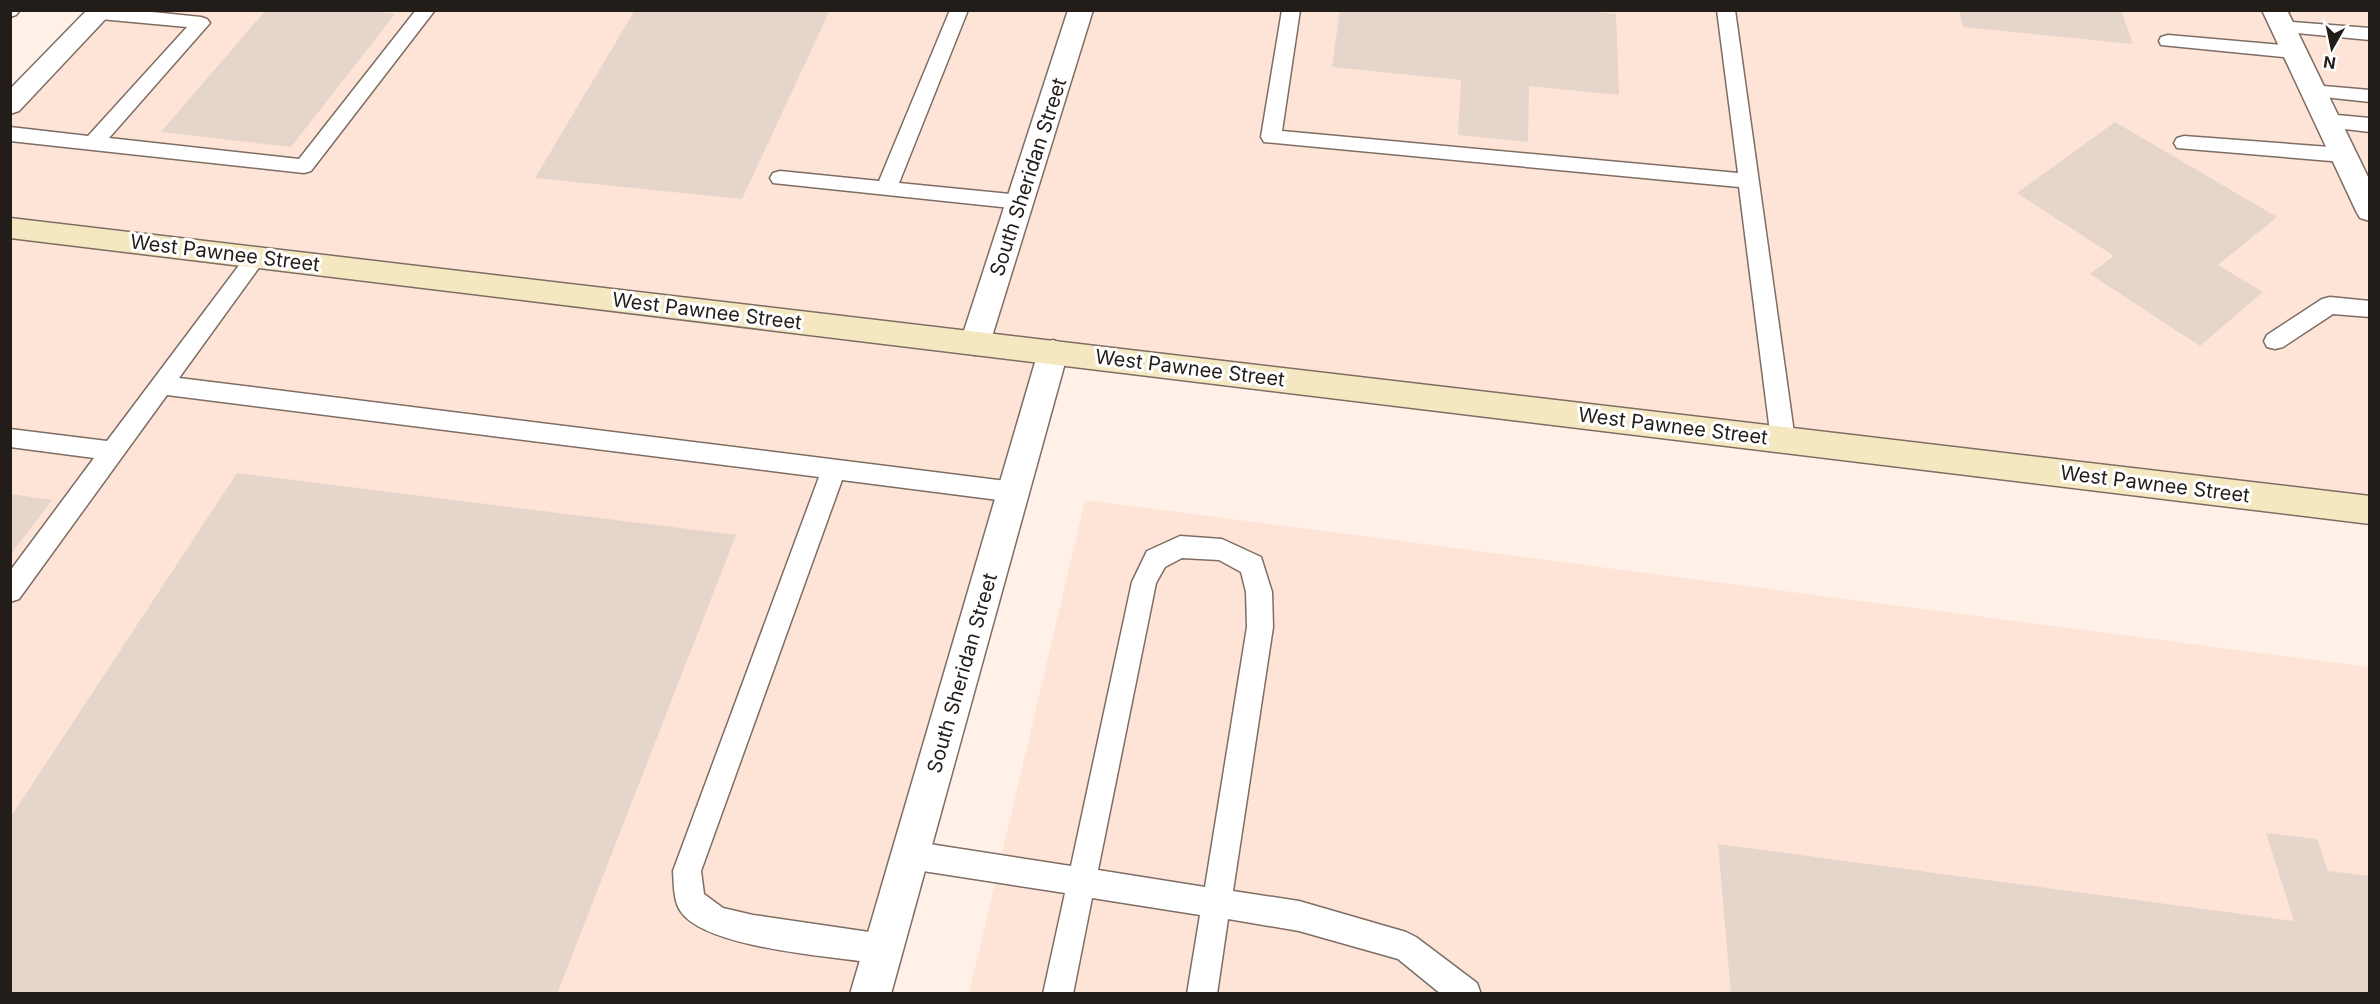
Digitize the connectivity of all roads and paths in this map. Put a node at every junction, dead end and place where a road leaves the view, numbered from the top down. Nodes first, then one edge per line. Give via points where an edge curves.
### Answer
1 (426, 10) edge
2 (959, 10) edge
3 (1081, 10) edge
4 (1291, 10) edge
5 (1726, 10) edge
6 (101, 12) edge
7 (2277, 19) edge
8 (2370, 34) edge
9 (2168, 41) dead end
10 (2293, 52) junction
11 (2312, 91) junction
12 (2370, 96) edge
13 (10, 105) edge
14 (2326, 121) junction
15 (2370, 125) edge
16 (10, 134) edge
17 (93, 143) junction
18 (2184, 143) dead end
19 (2343, 155) junction
20 (780, 178) dead end
21 (1749, 181) junction
22 (888, 187) junction
23 (1020, 202) junction
24 (2367, 202) edge
25 (10, 228) edge
26 (255, 257) junction
27 (2370, 309) edge
28 (2275, 341) dead end
29 (975, 343) junction
30 (1053, 352) junction
31 (162, 385) junction
32 (10, 438) edge
33 (1783, 440) junction
34 (114, 451) junction
35 (834, 470) junction
36 (1014, 492) junction
37 (2370, 510) edge
38 (10, 591) edge
39 (910, 855) junction
40 (1081, 882) junction
41 (1215, 903) junction
42 (883, 949) junction
43 (870, 993) edge
44 (1058, 993) edge
45 (1202, 993) edge
46 (1466, 993) edge

1 - 17 lane via 304,166
2 - 22 lane
3 - 23 street, South Sheridan Street
4 - 21 lane via 1271,136
5 - 21 lane
6 - 13 street
6 - 17 lane via 201,23
7 - 8 lane
7 - 10 street
9 - 10 lane
10 - 11 street
11 - 12 lane
11 - 14 street
14 - 15 lane
14 - 19 street
16 - 17 lane
18 - 19 lane
19 - 24 street
20 - 22 lane
21 - 33 lane
22 - 23 lane
23 - 29 street, South Sheridan Street
25 - 26 main road, West Pawnee Street
26 - 29 main road, West Pawnee Street
26 - 31 lane
27 - 28 lane via 2330,305
29 - 30 main road, West Pawnee Street
30 - 33 main road, West Pawnee Street
30 - 36 street, South Sheridan Street
31 - 34 lane
31 - 35 lane
32 - 34 lane
33 - 37 main road, West Pawnee Street
34 - 38 lane
35 - 36 lane
35 - 42 lane via 687,871 691,902 716,921
36 - 39 street, South Sheridan Street
39 - 40 lane
39 - 42 street, South Sheridan Street
40 - 41 lane
40 - 41 lane via 1144,582 1156,559 1180,547 1222,550 1252,565 1260,592 1260,627
40 - 44 lane
41 - 45 lane
41 - 46 lane via 1299,916 1407,946
42 - 43 street, South Sheridan Street

